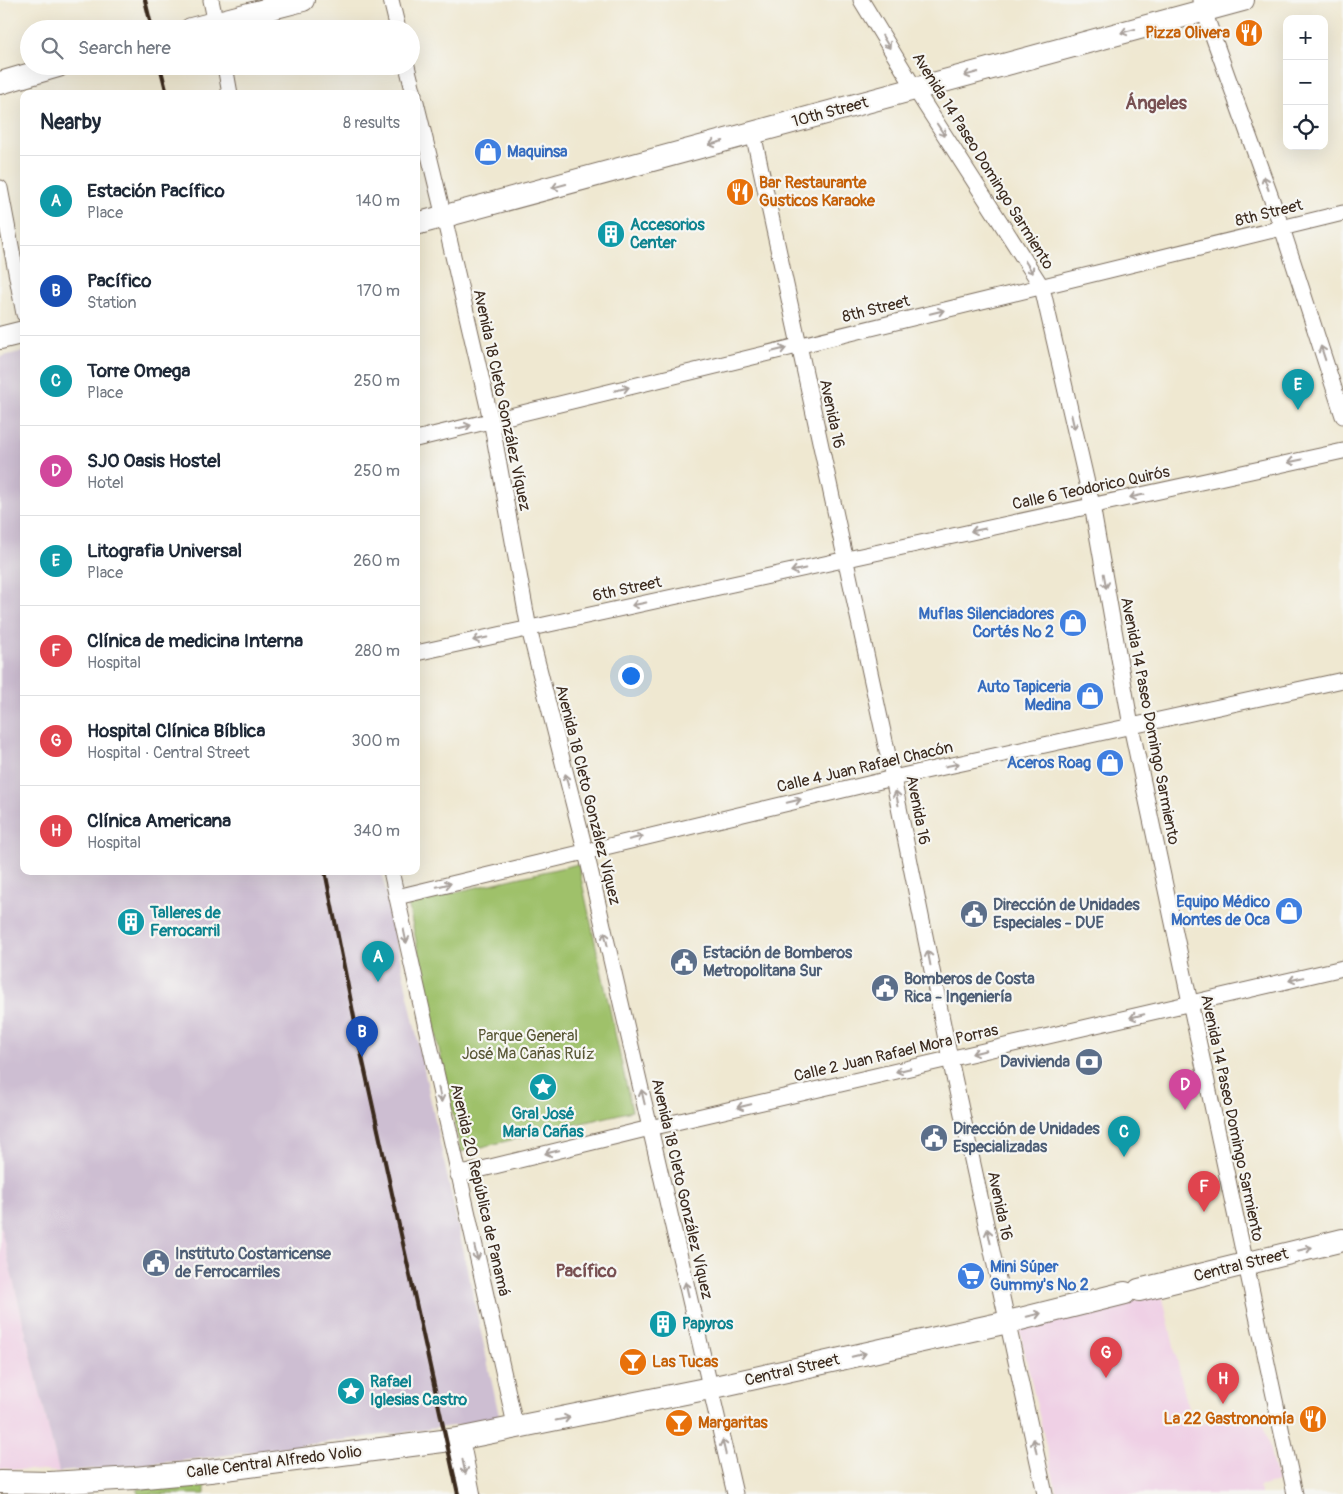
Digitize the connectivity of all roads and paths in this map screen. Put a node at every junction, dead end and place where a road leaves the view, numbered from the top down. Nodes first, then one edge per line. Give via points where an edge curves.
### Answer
1 (211, 0) edge
2 (303, 0) edge
3 (391, 0) edge
4 (861, 0) edge
5 (1243, 0) edge
6 (1202, 5) edge
7 (215, 20) edge
8 (233, 20) edge
9 (396, 20) edge
10 (27, 75) edge
11 (227, 75) edge
12 (409, 75) edge
13 (0, 83) edge
14 (915, 89) junction
15 (229, 90) edge
16 (413, 90) edge
17 (420, 118) edge
18 (753, 133) junction
19 (0, 188) edge
20 (1343, 213) edge
21 (444, 216) junction
22 (420, 223) edge
23 (1282, 228) junction
24 (1042, 287) junction
25 (20, 293) edge
26 (20, 333) edge
27 (0, 338) edge
28 (800, 346) junction
29 (1343, 416) edge
30 (491, 420) junction
31 (420, 438) edge
32 (1343, 451) edge
33 (1092, 506) junction
34 (846, 559) junction
35 (528, 629) junction
36 (420, 651) edge
37 (1343, 680) edge
38 (1131, 726) junction
39 (893, 778) junction
40 (585, 850) junction
41 (392, 875) edge
42 (397, 897) junction
43 (1343, 968) edge
44 (1190, 1004) junction
45 (950, 1059) junction
46 (650, 1128) junction
47 (458, 1176) junction
48 (1343, 1240) edge
49 (1245, 1263) junction
50 (1008, 1322) junction
51 (710, 1388) junction
52 (516, 1429) junction
53 (458, 1440) junction
54 (0, 1482) edge
55 (469, 1494) edge
56 (735, 1494) edge
57 (1045, 1494) edge
58 (1295, 1494) edge

1 - 7 street
2 - 8 street
3 - 9 street
4 -> 14 street, Avenida 14 Paseo Domingo Sarmiento
5 - 6 street, 10th Street
6 -> 14 street, 10th Street
23 -> 6 street
10 - 13 street
11 - 15 street
12 - 16 street
14 - 18 street, 10th Street
14 -> 24 street, Avenida 14 Paseo Domingo Sarmiento
17 - 21 street, Avenida 18 Cleto González Víquez
18 -> 21 street, 10th Street
18 - 28 street, Avenida 16
19 - 25 street
20 - 23 street, 8th Street
21 - 22 street, 10th Street
21 - 30 street, Avenida 18 Cleto González Víquez
23 - 24 street, 8th Street
29 -> 23 street
28 -> 24 street, 8th Street
24 -> 33 street, Avenida 14 Paseo Domingo Sarmiento
26 - 27 street
30 -> 28 street, 8th Street
28 - 34 street, Avenida 16
31 -> 30 street, 8th Street
30 - 35 street, Avenida 18 Cleto González Víquez
32 -> 33 street, Calle 6 Teodorico Quirós
33 -> 34 street, Calle 6 Teodorico Quirós
33 -> 38 street, Avenida 14 Paseo Domingo Sarmiento
34 -> 35 street, 6th Street
34 - 39 street, Avenida 16
35 -> 36 street, 6th Street
40 -> 35 street, Avenida 18 Cleto González Víquez
37 - 38 street, Calle 4 Juan Rafael Chacón
39 -> 38 street, Calle 4 Juan Rafael Chacón
38 - 44 street, Avenida 14 Paseo Domingo Sarmiento
40 -> 39 street, Calle 4 Juan Rafael Chacón
45 -> 39 street, Avenida 16
42 -> 40 street, Calle 4 Juan Rafael Chacón
46 -> 40 street, Avenida 18 Cleto González Víquez
41 - 42 street, Avenida 20 República de Panamá
42 -> 47 street, Avenida 20 República de Panamá
43 -> 44 street, Calle 2 Juan Rafael Mora Porras
44 -> 45 street, Calle 2 Juan Rafael Mora Porras
44 - 49 street, Avenida 14 Paseo Domingo Sarmiento
45 -> 46 street, Calle 2 Juan Rafael Mora Porras
50 -> 45 street, Avenida 16
46 -> 47 street, Calle 2 Juan Rafael Mora Porras
51 -> 46 street, Avenida 18 Cleto González Víquez
47 -> 52 street, Avenida 20 República de Panamá
49 -> 48 street, Central Street
50 -> 49 street, Central Street
49 - 58 street, Avenida 14 Paseo Domingo Sarmiento
51 -> 50 street, Central Street
57 -> 50 street, Avenida 16
52 -> 51 street, Central Street
56 -> 51 street, Avenida 18 Cleto González Víquez
52 - 53 street, Central Street
53 - 54 street, Calle Central Alfredo Volio via 134,1478
53 -> 55 street

